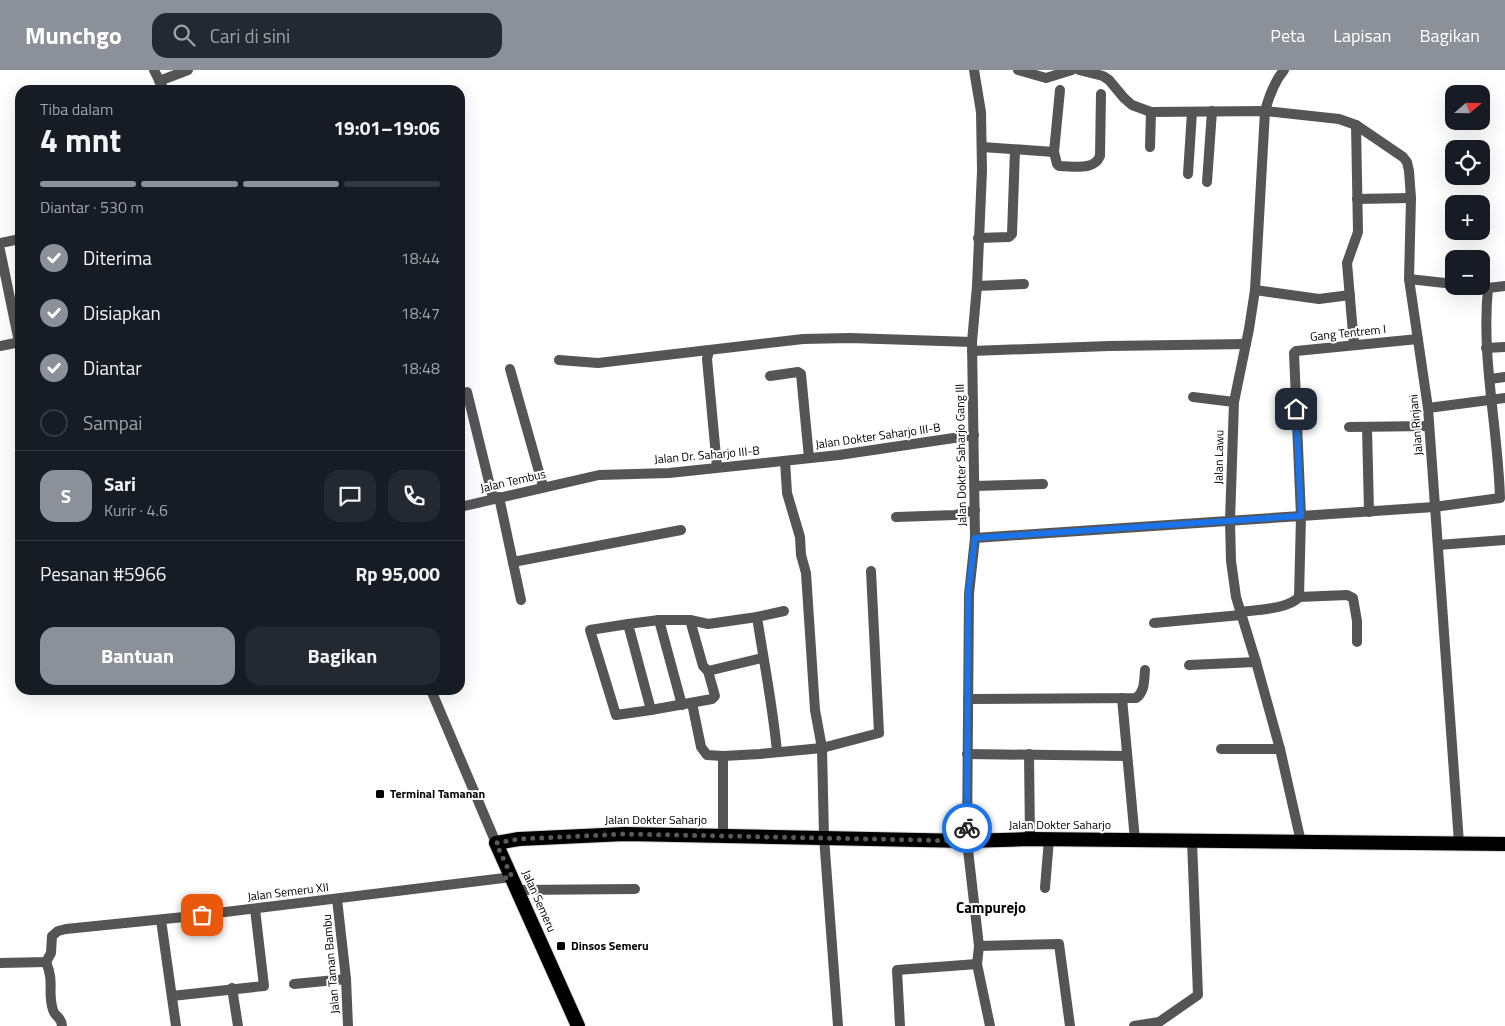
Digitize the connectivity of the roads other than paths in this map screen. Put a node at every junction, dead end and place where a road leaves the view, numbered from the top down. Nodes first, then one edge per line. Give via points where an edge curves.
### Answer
1 (154, 70) edge
2 (188, 70) edge
3 (974, 70) edge
4 (1018, 70) edge
5 (1072, 70) edge
6 (1079, 70) edge
7 (1284, 70) edge
8 (161, 85) edge
9 (163, 85) edge
10 (1060, 90) dead end
11 (1101, 94) dead end
12 (1212, 111) junction
13 (1265, 111) junction
14 (1151, 112) junction
15 (1192, 112) junction
16 (1356, 125) junction
17 (982, 147) junction
18 (1150, 147) dead end
19 (1015, 150) junction
20 (1054, 152) junction
21 (1188, 174) dead end
22 (1207, 182) dead end
23 (1411, 198) junction
24 (1357, 199) junction
25 (978, 238) junction
26 (15, 240) edge
27 (0, 242) edge
28 (0, 250) edge
29 (1409, 279) junction
30 (1445, 283) edge
31 (1024, 284) dead end
32 (977, 286) junction
33 (1505, 286) edge
34 (1490, 288) edge
35 (1255, 290) junction
36 (1350, 295) junction
37 (1487, 295) edge
38 (15, 319) edge
39 (1418, 339) junction
40 (15, 343) edge
41 (1246, 344) junction
42 (1354, 345) junction
43 (0, 346) edge
44 (972, 347) junction
45 (1505, 347) edge
46 (1486, 348) junction
47 (709, 351) junction
48 (559, 360) dead end
49 (510, 369) dead end
50 (770, 376) dead end
51 (1505, 377) edge
52 (1490, 378) junction
53 (467, 392) dead end
54 (1193, 397) dead end
55 (1505, 398) edge
56 (1492, 400) junction
57 (1234, 402) junction
58 (1428, 408) junction
59 (1429, 426) junction
60 (1349, 427) dead end
61 (1368, 427) junction
62 (974, 435) junction
63 (809, 458) junction
64 (785, 461) junction
65 (717, 467) junction
66 (573, 480) joint
67 (1044, 484) dead end
68 (543, 486) junction
69 (975, 486) junction
70 (496, 498) junction
71 (1502, 498) edge
72 (465, 506) edge
73 (1434, 507) junction
74 (975, 510) junction
75 (1369, 512) junction
76 (1301, 516) junction
77 (896, 517) dead end
78 (1230, 521) junction
79 (682, 530) dead end
80 (975, 538) junction
81 (1505, 540) edge
82 (1438, 545) junction
83 (514, 562) junction
84 (871, 571) dead end
85 (1299, 597) junction
86 (521, 600) dead end
87 (784, 611) dead end
88 (1240, 613) junction
89 (756, 617) junction
90 (659, 620) junction
91 (690, 620) junction
92 (1154, 623) dead end
93 (628, 624) junction
94 (1357, 642) dead end
95 (762, 658) junction
96 (1256, 662) junction
97 (1189, 665) dead end
98 (1146, 670) dead end
99 (708, 671) junction
100 (433, 695) edge
101 (1122, 698) junction
102 (968, 699) junction
103 (687, 704) junction
104 (652, 710) junction
105 (822, 748) junction
106 (1220, 749) dead end
107 (1280, 749) junction
108 (777, 752) junction
109 (967, 754) junction
110 (1029, 754) junction
111 (723, 756) junction
112 (1127, 756) junction
113 (723, 836) junction
114 (824, 838) junction
115 (1030, 839) junction
116 (1049, 839) junction
117 (1135, 840) junction
118 (967, 841) junction
119 (1192, 841) junction
120 (1301, 842) junction
121 (496, 843) junction
122 (1459, 843) junction
123 (1505, 844) edge
124 (515, 883) junction
125 (1045, 888) dead end
126 (635, 890) dead end
127 (337, 899) junction
128 (255, 909) junction
129 (161, 920) junction
130 (979, 946) junction
131 (46, 962) junction
132 (0, 963) edge
133 (977, 964) junction
134 (346, 979) junction
135 (294, 984) dead end
136 (232, 988) junction
137 (172, 996) junction
138 (1160, 1024) edge
139 (62, 1026) edge
140 (176, 1026) edge
141 (238, 1026) edge
142 (348, 1026) edge
143 (578, 1026) edge
144 (833, 1026) edge
145 (838, 1026) edge
146 (900, 1026) edge
147 (990, 1026) edge
148 (1070, 1026) edge
149 (1134, 1026) edge

1 - 8 street
2 - 9 street
3 - 17 street, Jalan Dokter Saharjo Gang III via 981,112
4 - 5 street via 1046,78
6 - 14 street via 1103,76 1132,105
7 - 13 street, Jalan Lawu via 1270,93
10 - 20 street
11 - 20 street via 1100,156 1097,163 1092,166 1060,166
12 - 13 street, Jalan Rinjani
12 - 15 street, Jalan Rinjani
12 - 22 street
13 - 16 street, Jalan Rinjani via 1339,119
13 - 35 street, Jalan Lawu
14 - 15 street, Jalan Rinjani
14 - 18 street
15 - 21 street
16 - 23 street, Jalan Rinjani via 1407,162
16 - 24 street
17 - 19 street
17 - 25 street, Jalan Dokter Saharjo Gang III
19 - 20 street
19 - 25 street via 1012,234 1009,238
23 - 24 street
23 - 29 street, Jalan Rinjani
24 - 36 street via 1358,232 1347,263
25 - 32 street, Jalan Dokter Saharjo Gang III
26 - 27 street
28 - 38 street
29 - 30 street
29 - 39 street, Jalan Rinjani
31 - 32 street
32 - 44 street, Jalan Dokter Saharjo Gang III
33 - 34 street
35 - 36 street via 1319,299
35 - 41 street, Jalan Lawu
36 - 42 street
37 - 46 street
39 - 42 street, Gang Tentrem I
39 - 58 street, Jalan Rinjani
40 - 43 street
41 - 44 street
41 - 57 street, Jalan Lawu
42 - 76 street, Gang Tentrem I via 1296,351 1293,355
44 - 47 street via 850,338
44 - 62 street, Jalan Dokter Saharjo Gang III
45 - 46 street
46 - 52 street
47 - 48 street via 598,363
47 - 65 street via 707,359
49 - 68 street
50 - 63 street via 800,374
51 - 52 street
52 - 56 street
53 - 70 street
54 - 57 street
55 - 56 street
56 - 58 street
56 - 71 street
57 - 78 street, Jalan Lawu
58 - 59 street, Jalan Rinjani
59 - 61 street
59 - 73 street, Jalan Rinjani
60 - 61 street
61 - 75 street
62 - 63 street, Jalan Dokter Saharjo III-B
62 - 69 street, Jalan Dokter Saharjo Gang III
63 - 64 street, Jalan Dokter Saharjo III-B
64 - 65 street, Jalan Dr. Saharjo III-B
64 - 105 street via 787,493 806,573 815,710
65 - 66 street, Jalan Dr. Saharjo III-B via 669,473 599,475
66 - 68 street, Jalan Tembus
67 - 69 street
68 - 70 street, Jalan Tembus
69 - 74 street, Jalan Dokter Saharjo Gang III
70 - 72 street, Jalan Tembus
70 - 83 street
71 - 73 street
73 - 75 street
73 - 82 street, Jalan Rinjani
74 - 77 street via 955,515
74 - 80 street, Jalan Dokter Saharjo Gang III
75 - 76 street
76 - 78 street
76 - 85 street
78 - 80 street
78 - 88 street, Jalan Lawu via 1231,560
79 - 83 street
80 - 102 street, Jalan Dokter Saharjo Gang III via 968,594
81 - 82 street
82 - 122 street, Jalan Rinjani
83 - 86 street
84 - 105 street via 880,730 876,735
85 - 88 street via 1285,606
85 - 94 street via 1353,598
87 - 89 street
88 - 92 street
88 - 96 street, Jalan Lawu
89 - 91 street via 708,624
89 - 95 street
90 - 91 street
90 - 93 street
90 - 103 street
91 - 99 street via 703,666
93 - 104 street
93 - 104 street via 590,630 616,715
95 - 99 street
95 - 108 street via 772,699
96 - 97 street
96 - 107 street, Jalan Lawu
98 - 101 street via 1141,694 1136,698
99 - 103 street via 715,696
100 - 121 street
101 - 102 street
101 - 112 street
102 - 109 street, Jalan Dokter Saharjo Gang III
103 - 104 street
103 - 111 street via 701,747 707,755
105 - 108 street
105 - 114 street
106 - 107 street
107 - 120 street, Jalan Lawu
108 - 111 street
109 - 110 street
109 - 118 street, Jalan Dokter Saharjo Gang III
110 - 112 street
110 - 115 street
111 - 113 street
112 - 117 street
113 - 114 highway, Jalan Dokter Saharjo
113 - 121 highway, Jalan Dokter Saharjo via 625,834
114 - 118 highway, Jalan Dokter Saharjo
114 - 145 street
115 - 116 highway, Jalan Dokter Saharjo
115 - 118 highway, Jalan Dokter Saharjo
116 - 117 highway, Jalan Dokter Saharjo
116 - 125 street
117 - 119 highway, Jalan Dokter Saharjo
118 - 130 street, Jalan Dokter Saharjo Gang III
119 - 120 highway, Jalan Dokter Saharjo
119 - 138 street via 1198,995
120 - 122 highway, Jalan Dokter Saharjo
121 - 124 highway, Jalan Semeru
122 - 123 highway, Jalan Dokter Saharjo
124 - 126 street, Jalan Semeru XII
124 - 127 street, Jalan Semeru XII
124 - 143 highway, Jalan Semeru
127 - 128 street, Jalan Semeru XII
127 - 134 street, Jalan Taman Bambu
128 - 129 street, Jalan Semeru XII
128 - 136 street via 264,986
129 - 131 street, Jalan Semeru XII via 58,931 52,936 51,953
129 - 137 street
130 - 133 street, Jalan Dokter Saharjo Gang III
130 - 148 street via 1059,944
131 - 132 street
131 - 139 street via 52,983 50,1000 53,1011 62,1019
133 - 146 street via 897,970
133 - 147 street, Jalan Dokter Saharjo Gang III
134 - 135 street
134 - 142 street, Jalan Taman Bambu
136 - 137 street
136 - 141 street
137 - 140 street
138 - 149 street
144 - 145 street

